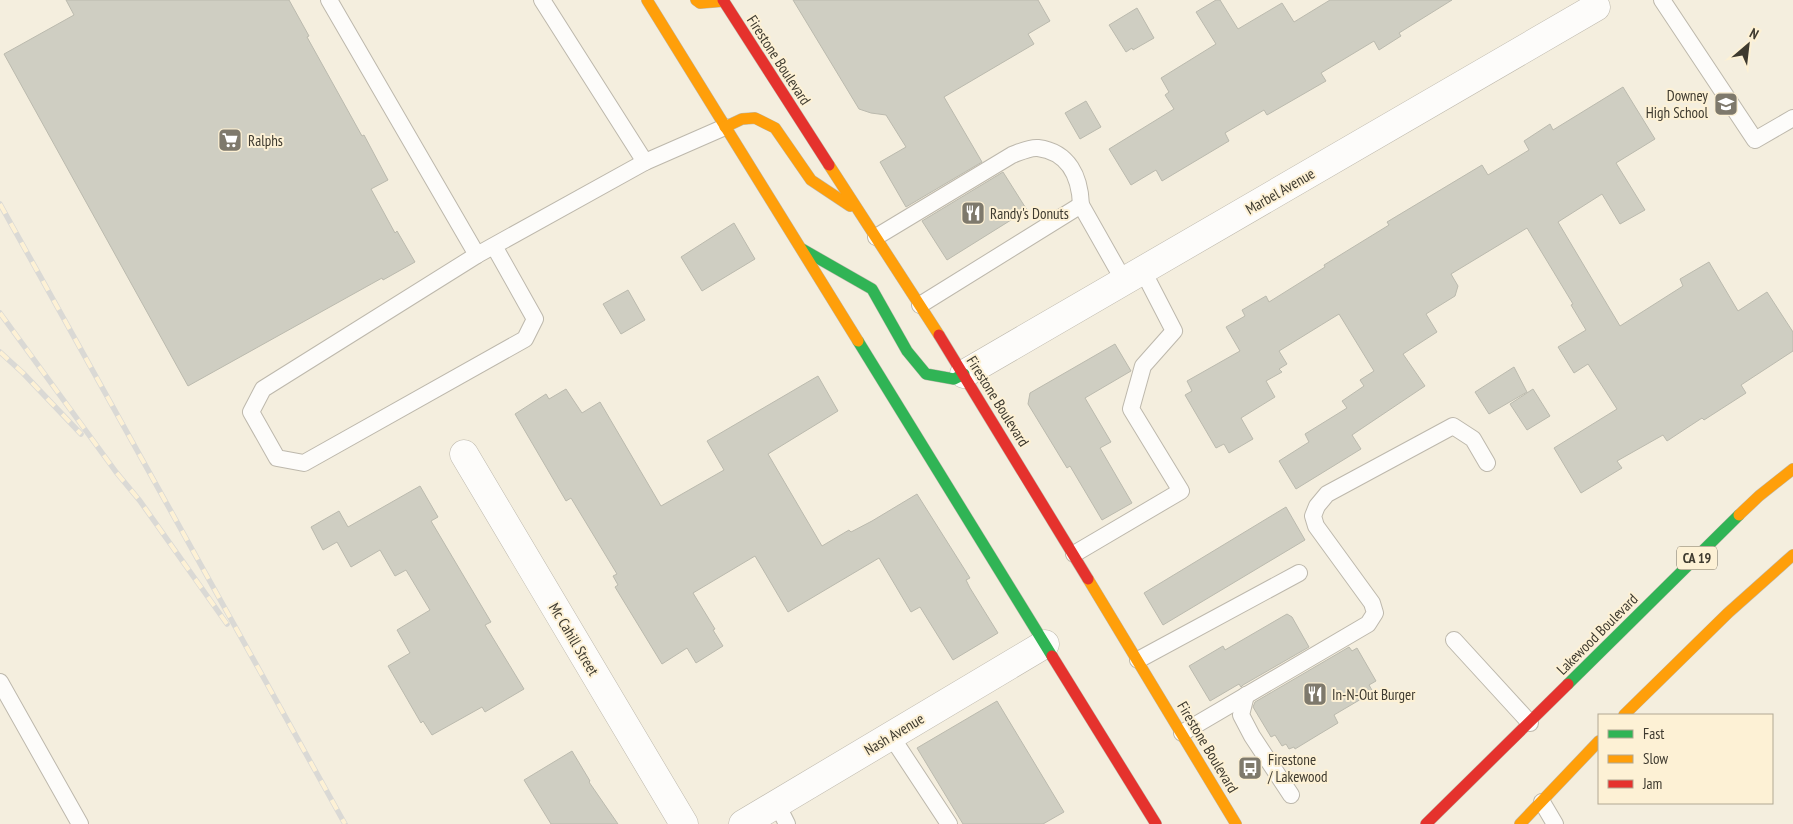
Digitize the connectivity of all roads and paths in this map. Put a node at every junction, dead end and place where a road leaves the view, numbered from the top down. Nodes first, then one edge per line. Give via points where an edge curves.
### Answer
1 (329, 0) edge
2 (542, 0) edge
3 (646, 0) edge
4 (696, 0) edge
5 (724, 0) edge
6 (1662, 0) edge
7 (1602, 4) edge
8 (1793, 118) edge
9 (725, 127) junction
10 (645, 162) junction
11 (1081, 205) junction
12 (860, 212) junction
13 (876, 237) junction
14 (494, 246) junction
15 (801, 249) junction
16 (477, 255) junction
17 (1133, 276) junction
18 (920, 305) junction
19 (964, 374) junction
20 (464, 454) dead end
21 (1487, 463) dead end
22 (1793, 470) edge
23 (1074, 554) junction
24 (1793, 555) edge
25 (1299, 573) dead end
26 (1454, 640) dead end
27 (1045, 644) junction
28 (1138, 660) junction
29 (0, 682) edge
30 (1246, 695) junction
31 (1625, 714) edge
32 (1530, 723) junction
33 (1182, 733) junction
34 (891, 736) junction
35 (1598, 742) edge
36 (1291, 795) dead end
37 (1542, 802) junction
38 (782, 814) edge
39 (1153, 823) edge
40 (80, 824) edge
41 (684, 824) edge
42 (743, 824) edge
43 (949, 824) edge
44 (1236, 824) edge
45 (1426, 824) edge
46 (1520, 824) edge
47 (1555, 824) edge

1 - 16 lane
2 - 10 lane
3 - 9 main road
4 - 5 main road via 700,3
5 - 12 main road, Firestone Boulevard
6 - 8 lane via 1755,140
7 - 17 street, Marbel Avenue
9 - 10 lane
9 - 12 main road via 742,119 755,118 775,128 811,180
9 - 15 main road
10 - 14 lane
11 - 13 lane via 1076,176 1067,160 1037,148 1012,155
11 - 17 lane
11 - 18 lane
12 - 13 main road, Firestone Boulevard
13 - 18 main road, Firestone Boulevard
14 - 16 lane
14 - 16 lane via 535,319 525,339 304,463 277,458 251,412 263,389
15 - 19 main road via 872,289 906,351 926,374 954,379
15 - 27 main road
17 - 19 street, Marbel Avenue
17 - 23 lane via 1174,331 1143,366 1131,409 1181,491
18 - 19 main road, Firestone Boulevard
19 - 23 main road, Firestone Boulevard
20 - 41 street, Mc Cahill Street
21 - 30 lane via 1473,439 1454,426 1327,494 1312,516 1316,526 1372,603 1375,613 1368,624
22 - 32 main road, Lakewood Boulevard / CA 19 via 1759,496
23 - 28 main road, Firestone Boulevard
24 - 31 main road via 1755,587
25 - 28 lane
26 - 32 lane
27 - 34 street, Nash Avenue
27 - 39 main road
28 - 33 main road, Firestone Boulevard
29 - 40 lane
30 - 33 lane
30 - 36 lane via 1242,715
32 - 45 main road, Lakewood Boulevard / CA 19
33 - 44 main road, Firestone Boulevard
34 - 38 street, Nash Avenue
34 - 43 lane
35 - 37 main road
37 - 46 main road
37 - 47 lane
38 - 42 street, Nash Avenue

